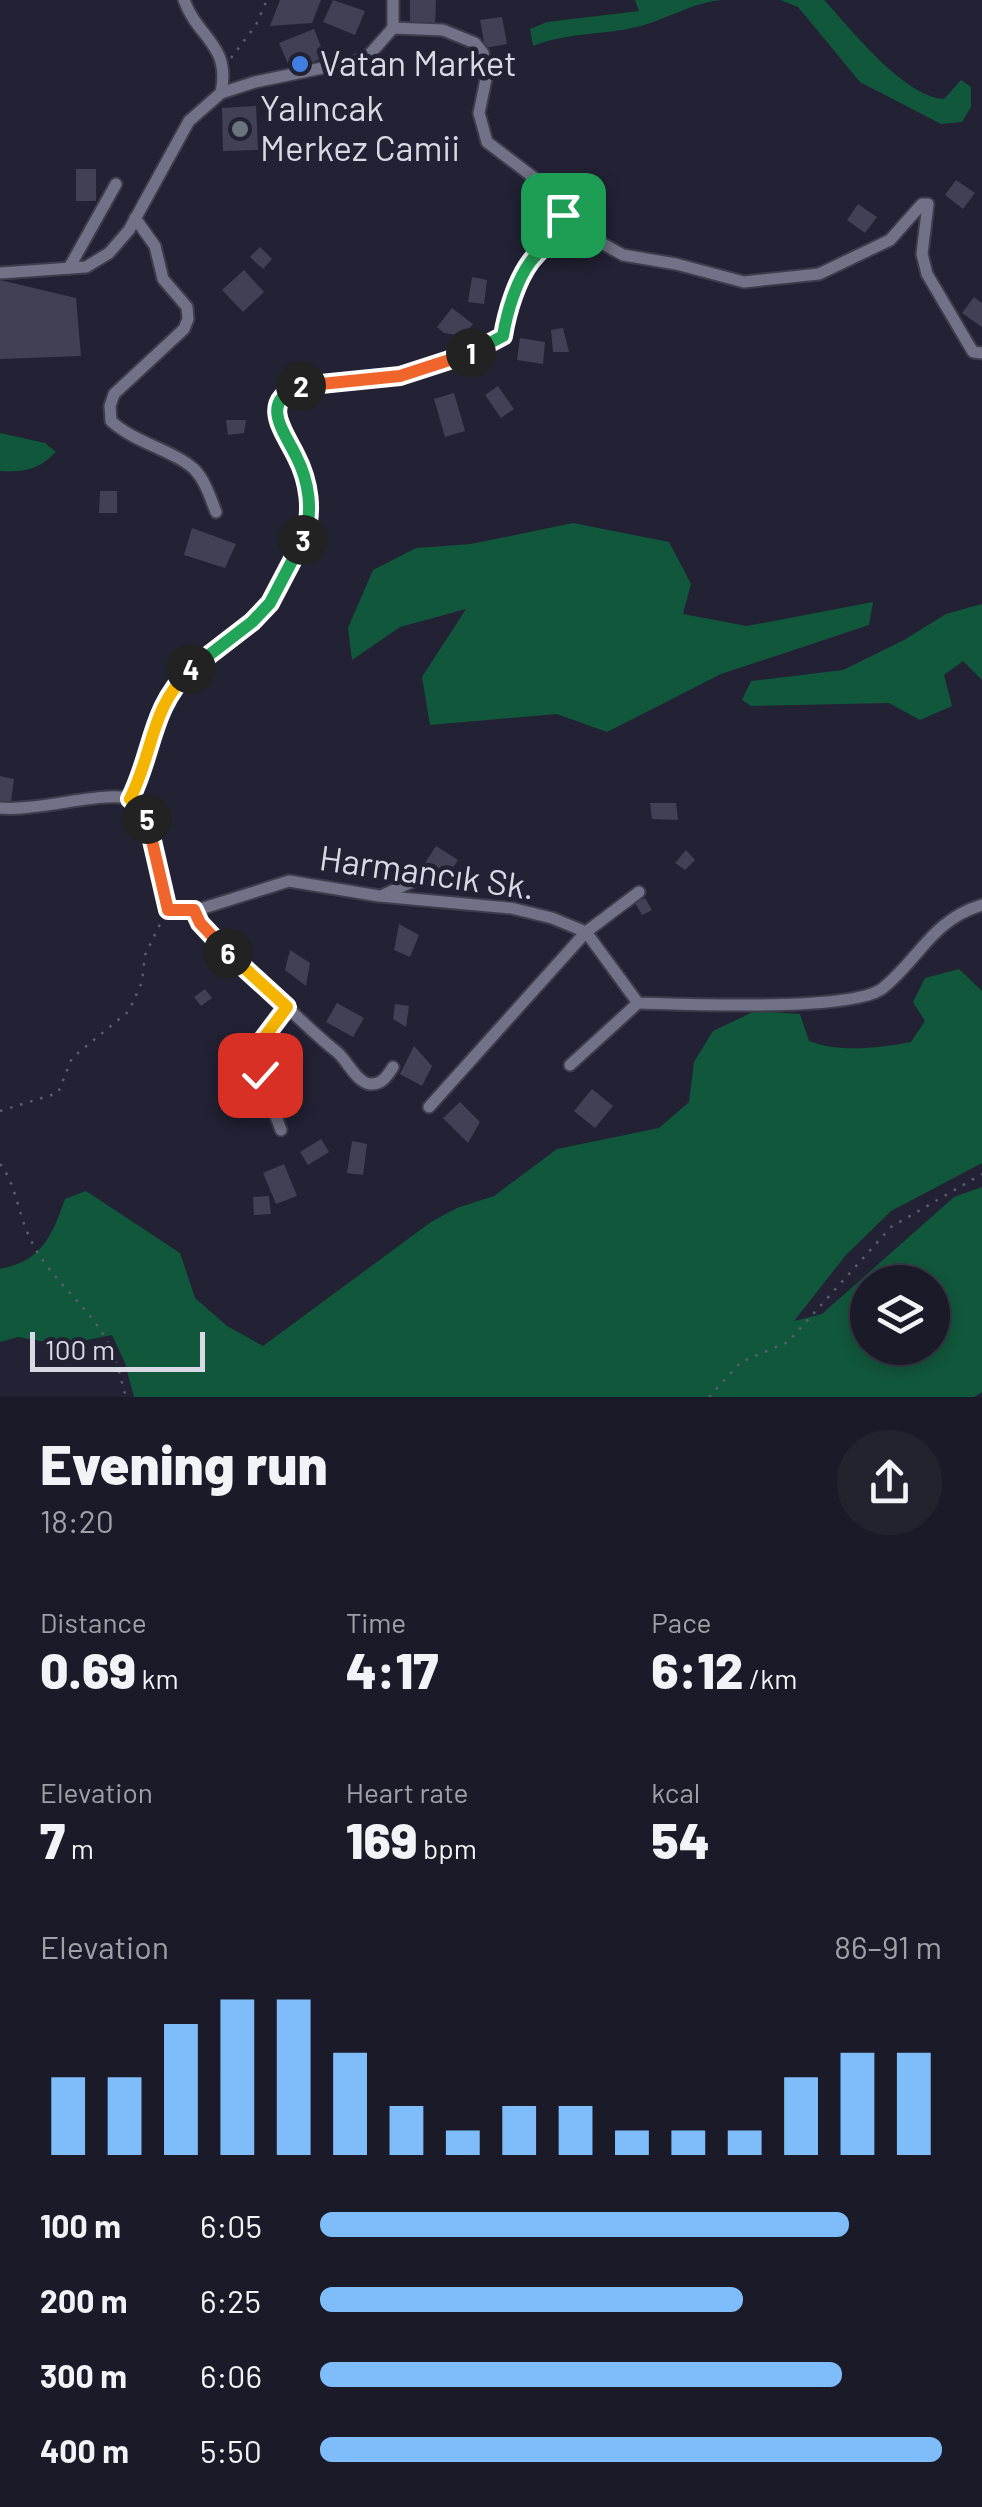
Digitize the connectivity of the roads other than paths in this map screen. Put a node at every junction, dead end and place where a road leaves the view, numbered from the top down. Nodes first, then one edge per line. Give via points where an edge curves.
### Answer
1 (184, 0) edge
2 (394, 0) edge
3 (393, 28) junction
4 (221, 93) junction
5 (116, 184) dead end
6 (563, 215) junction
7 (135, 218) junction
8 (69, 268) junction
9 (0, 273) edge
10 (982, 352) edge
11 (216, 512) dead end
12 (130, 799) junction
13 (0, 808) edge
14 (425, 876) dead end
15 (639, 892) dead end
16 (379, 896) junction
17 (982, 906) edge
18 (194, 910) junction
19 (586, 932) junction
20 (638, 1003) junction
21 (287, 1007) junction
22 (570, 1065) dead end
23 (393, 1066) dead end
24 (429, 1107) dead end
25 (281, 1130) dead end

1 - 4 street via 221,56
2 - 3 street
3 - 4 street via 356,61
3 - 6 street via 443,30 475,42 487,74 479,113 487,142 537,180
4 - 7 street via 189,121
5 - 8 street
6 - 10 street via 623,255 760,282 819,274 890,240 928,204 926,274 973,352
6 - 12 street via 528,265 503,336 400,376 288,391 277,421 310,498 306,532 270,603 176,684 155,719 149,756
7 - 8 street via 109,253
7 - 11 street via 188,319 114,394 111,422 192,468
8 - 9 street
12 - 13 street
12 - 18 street, Harmancık Sk. via 144,809 168,910
14 - 16 street
15 - 19 street
16 - 18 street, Harmancık Sk. via 289,881
16 - 19 street, Harmancık Sk. via 511,908
17 - 20 street via 960,912 929,937 881,991 837,1002
18 - 21 street via 218,943
19 - 20 street
19 - 24 street
20 - 22 street
21 - 23 street via 361,1080 380,1082
21 - 25 street via 254,1058

